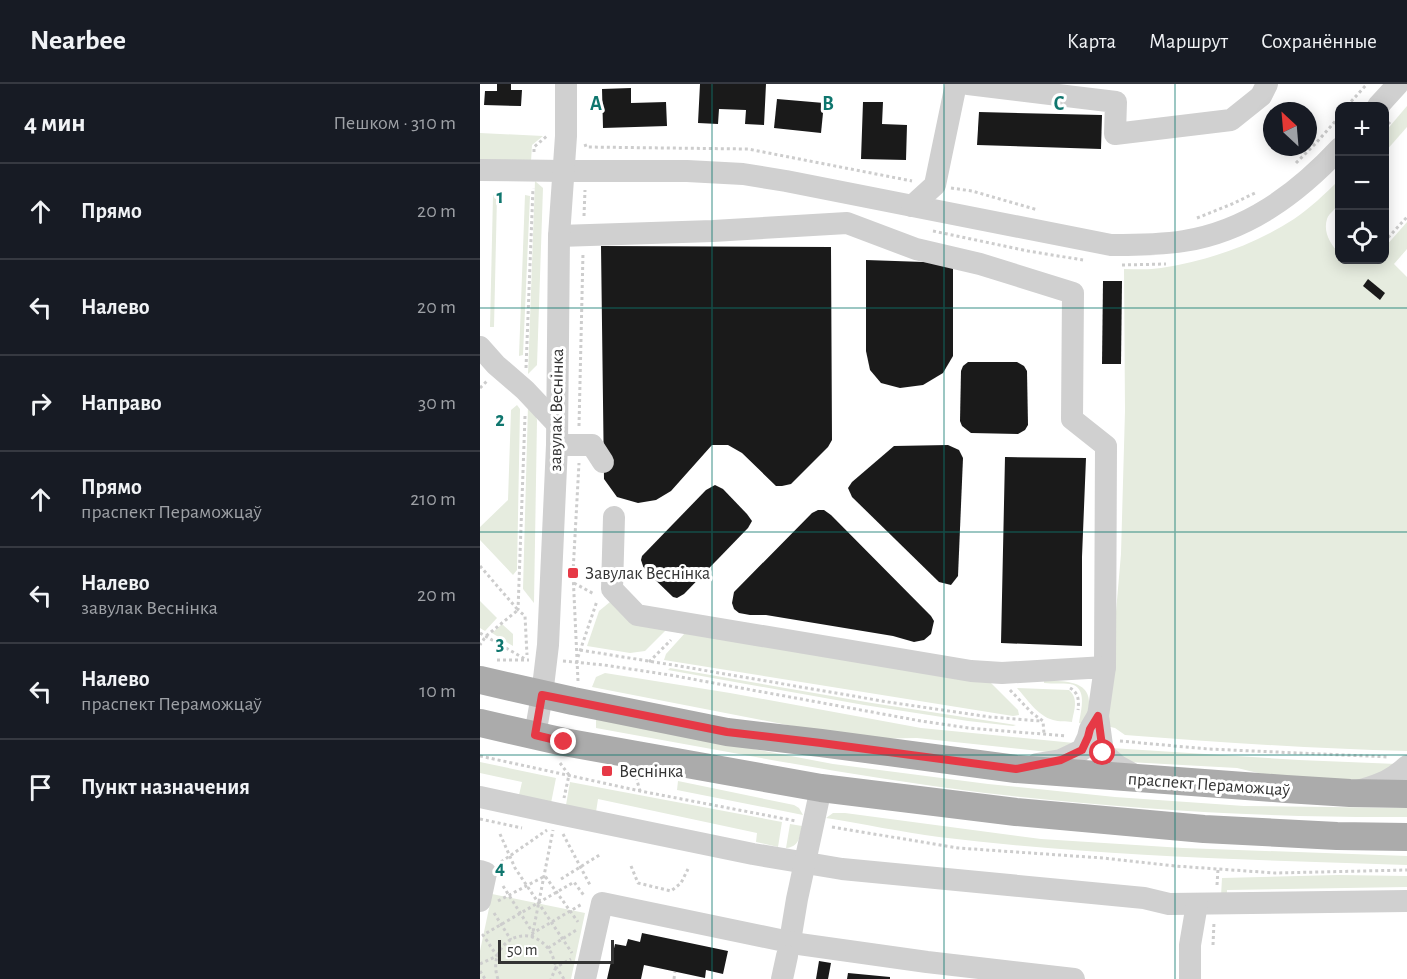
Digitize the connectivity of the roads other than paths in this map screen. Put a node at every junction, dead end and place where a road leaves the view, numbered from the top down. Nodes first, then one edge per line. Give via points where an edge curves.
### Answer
1 (566, 84) edge
2 (956, 84) edge
3 (968, 84) edge
4 (1267, 84) edge
5 (1398, 84) edge
6 (1116, 93) edge
7 (1382, 102) edge
8 (1335, 153) edge
9 (480, 170) edge
10 (563, 171) junction
11 (912, 206) junction
12 (559, 236) junction
13 (480, 347) edge
14 (557, 433) junction
15 (603, 454) dead end
16 (614, 517) dead end
17 (1105, 667) junction
18 (484, 670) edge
19 (542, 695) junction
20 (1088, 714) junction
21 (480, 723) edge
22 (535, 735) junction
23 (1401, 762) edge
24 (1016, 769) junction
25 (1142, 779) junction
26 (821, 788) junction
27 (1350, 793) junction
28 (1407, 794) edge
29 (480, 797) edge
30 (1407, 837) edge
31 (806, 863) junction
32 (493, 872) edge
33 (480, 901) edge
34 (1407, 901) edge
35 (1197, 904) junction
36 (585, 979) edge
37 (782, 979) edge
38 (1074, 979) edge
39 (1190, 979) edge

1 - 10 street, завулак Веснінка
2 - 11 street via 935,185
3 - 6 street
4 - 6 street via 1261,96 1232,120 1115,134
5 - 7 street
8 - 11 street via 1301,185 1256,217 1184,241 1111,245
9 - 10 street
10 - 11 street via 743,174
10 - 12 street, завулак Веснінка
12 - 14 street, завулак Веснінка
12 - 17 street via 847,223 916,249 1072,293 1072,419 1106,446
13 - 14 street via 525,390
14 - 15 street via 592,445
14 - 19 street, завулак Веснінка via 548,645
16 - 17 street via 612,589 638,615 971,670 1002,673
17 - 20 street
18 - 19 main road, праспект Пераможцаў
19 - 22 street, завулак Веснінка
19 - 24 main road, праспект Пераможцаў via 727,732
20 - 24 street via 1090,729 1082,750 1061,760
20 - 25 street via 1103,753
21 - 22 main road
22 - 26 main road
23 - 27 street via 1397,776
24 - 25 main road, праспект Пераможцаў
25 - 27 main road, праспект Пераможцаў
26 - 30 main road via 1016,812 1204,829
26 - 31 street
27 - 28 main road, праспект Пераможцаў
29 - 31 street via 556,825
31 - 35 street
31 - 37 street
32 - 33 street via 486,873
34 - 35 street
35 - 39 street via 1190,945
36 - 38 street via 602,903 799,944

